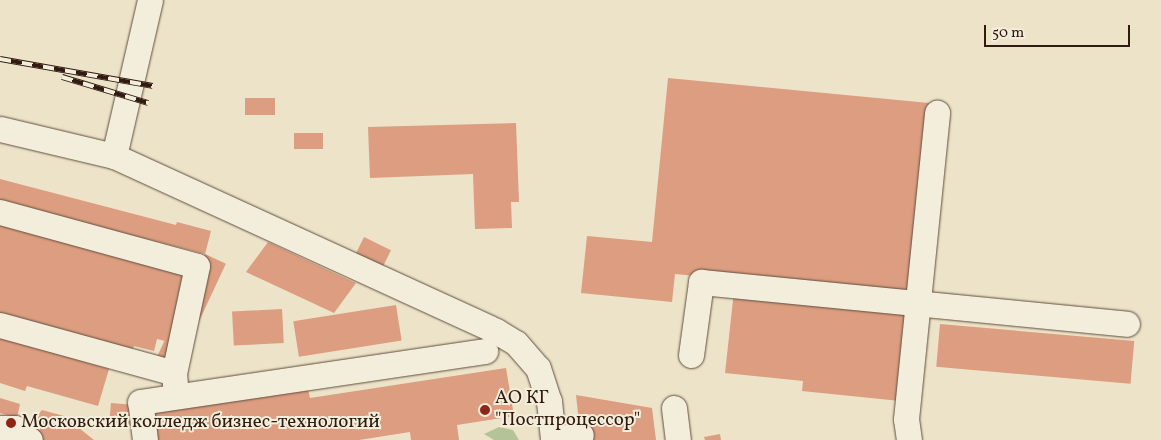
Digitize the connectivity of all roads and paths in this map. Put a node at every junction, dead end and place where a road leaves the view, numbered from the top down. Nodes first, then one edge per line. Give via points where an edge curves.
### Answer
1 (150, 0) edge
2 (937, 113) dead end
3 (0, 129) edge
4 (114, 156) junction
5 (0, 212) edge
6 (918, 304) junction
7 (1127, 324) dead end
8 (0, 325) edge
9 (485, 351) dead end
10 (691, 355) dead end
11 (175, 384) junction
12 (674, 408) dead end
13 (0, 428) edge
14 (581, 435) dead end
15 (553, 439) edge
16 (30, 440) edge
17 (145, 440) edge
18 (678, 440) edge
19 (909, 440) edge

1 - 4 lane
2 - 6 lane
3 - 4 lane
4 - 15 lane via 516,343 529,356 544,382
5 - 11 lane via 197,266
6 - 7 lane
6 - 10 lane via 701,282
6 - 19 lane via 906,419
8 - 11 lane
9 - 11 lane
11 - 17 lane via 140,402
12 - 18 lane
13 - 16 lane via 15,428
14 - 15 lane

